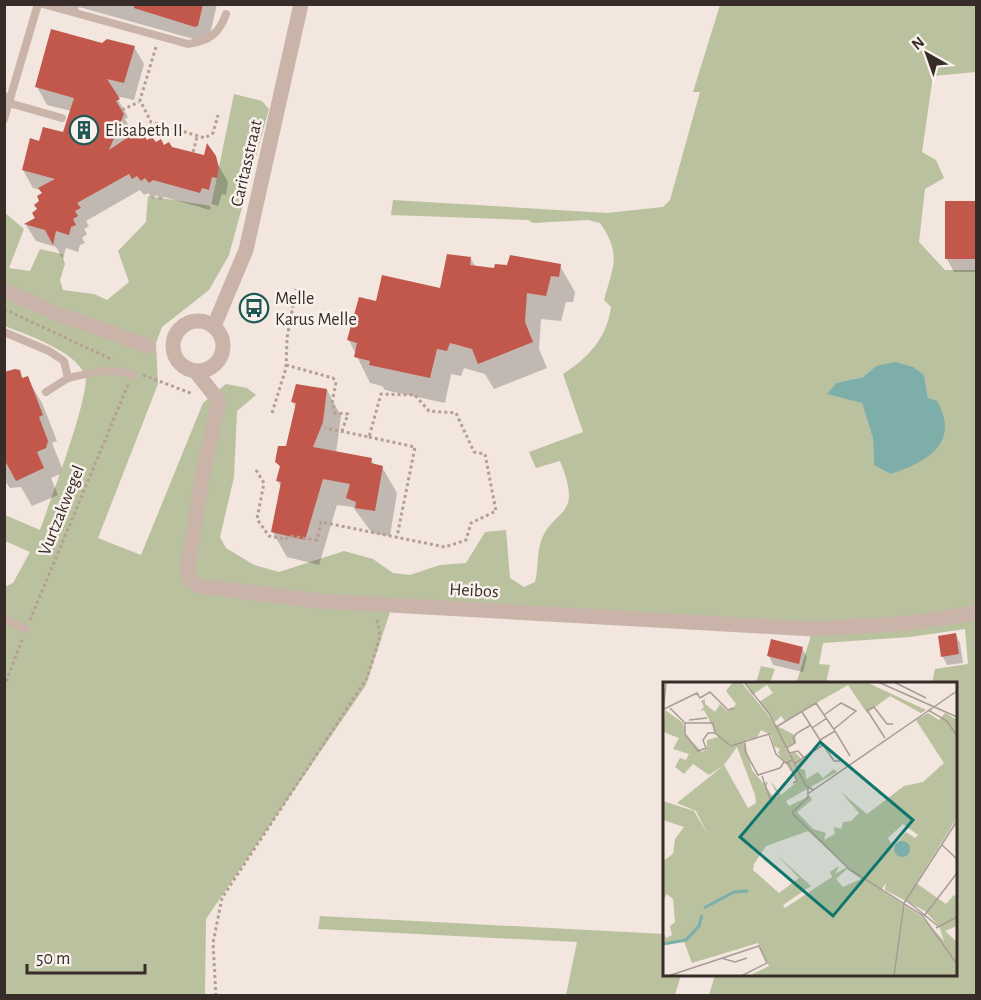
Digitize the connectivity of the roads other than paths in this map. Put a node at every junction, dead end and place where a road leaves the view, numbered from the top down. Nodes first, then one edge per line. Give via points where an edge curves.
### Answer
1 (38, 4) edge
2 (43, 4) edge
3 (302, 4) edge
4 (226, 14) dead end
5 (9, 103) junction
6 (62, 118) dead end
7 (4, 119) edge
8 (4, 290) edge
9 (214, 326) junction
10 (4, 332) edge
11 (170, 344) junction
12 (196, 372) junction
13 (134, 373) road end
14 (68, 378) junction
15 (46, 392) dead end
16 (976, 613) edge
17 (4, 619) edge
18 (26, 629) road end

1 - 5 lane
2 - 4 lane via 188,44 203,42 221,28
3 - 9 street, Caritasstraat via 246,250
5 - 6 lane
5 - 7 lane
8 - 11 street via 148,346
9 - 11 street via 194,320 178,329
9 - 12 street via 222,336 224,348 218,362
10 - 14 lane via 64,361
11 - 12 street via 176,360
12 - 16 street, Heibos via 219,401 188,572 191,581 200,586 319,600 813,629 909,623
13 - 14 lane via 113,371
14 - 15 lane
17 - 18 lane

